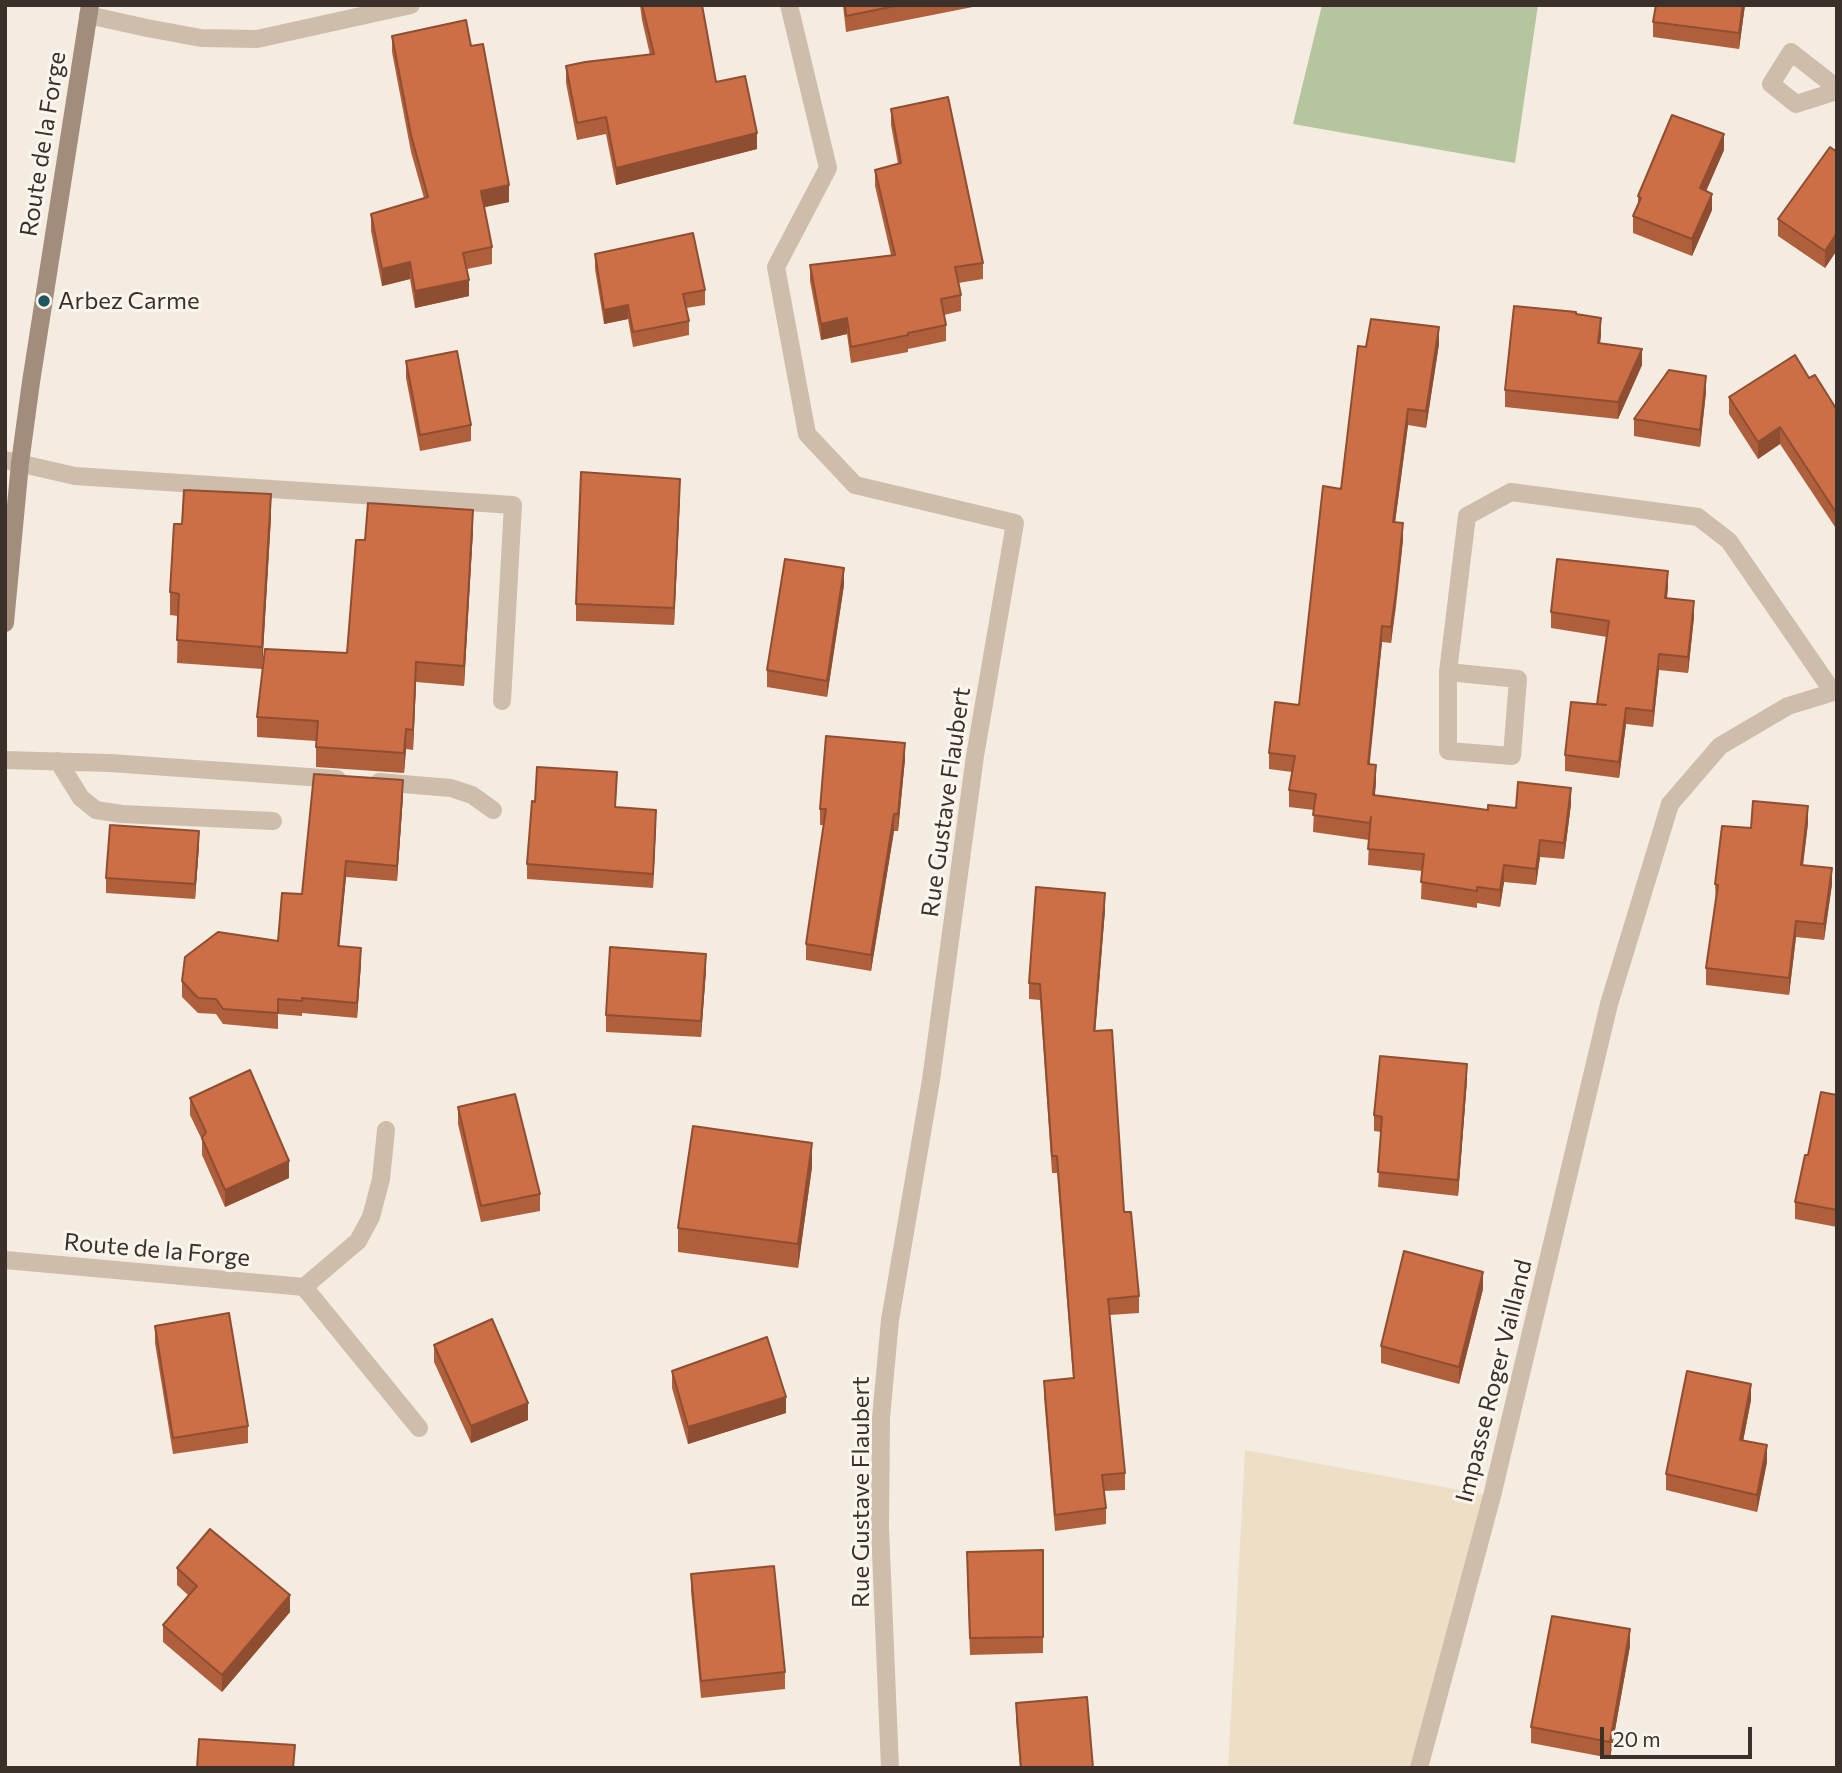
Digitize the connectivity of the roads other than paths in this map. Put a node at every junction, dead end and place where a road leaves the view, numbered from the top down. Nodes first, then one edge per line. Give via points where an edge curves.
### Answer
1 (411, 5) edge
2 (789, 5) edge
3 (89, 10) edge
4 (13, 462) edge
5 (8, 559) edge
6 (5, 623) edge
7 (1448, 672) junction
8 (1835, 692) edge
9 (502, 701) dead end
10 (5, 760) edge
11 (58, 761) junction
12 (494, 810) dead end
13 (273, 821) dead end
14 (386, 1130) dead end
15 (5, 1260) edge
16 (304, 1287) junction
17 (419, 1428) dead end
18 (890, 1768) edge
19 (1419, 1768) edge

1 - 3 street via 257,39 201,38 147,29
2 - 18 street, Rue Gustave Flaubert via 828,168 776,267 807,434 855,485 1015,523 890,1320 881,1418 880,1528
3 - 4 main road, Route de la Forge via 31,382
4 - 5 main road, Route de la Forge
4 - 9 street via 75,476 513,505
5 - 6 main road, Route de la Forge
7 - 7 street via 1518,678 1512,756 1448,751
7 - 8 street via 1467,516 1511,492 1698,517 1728,541
8 - 19 street, Impasse Roger Vailland via 1788,706 1720,747 1670,804 1609,1004 1492,1496
10 - 11 street
11 - 12 street via 451,788
11 - 13 street via 81,798 96,810
14 - 16 street via 382,1179 371,1217 358,1241
15 - 16 street, Route de la Forge
16 - 17 street

